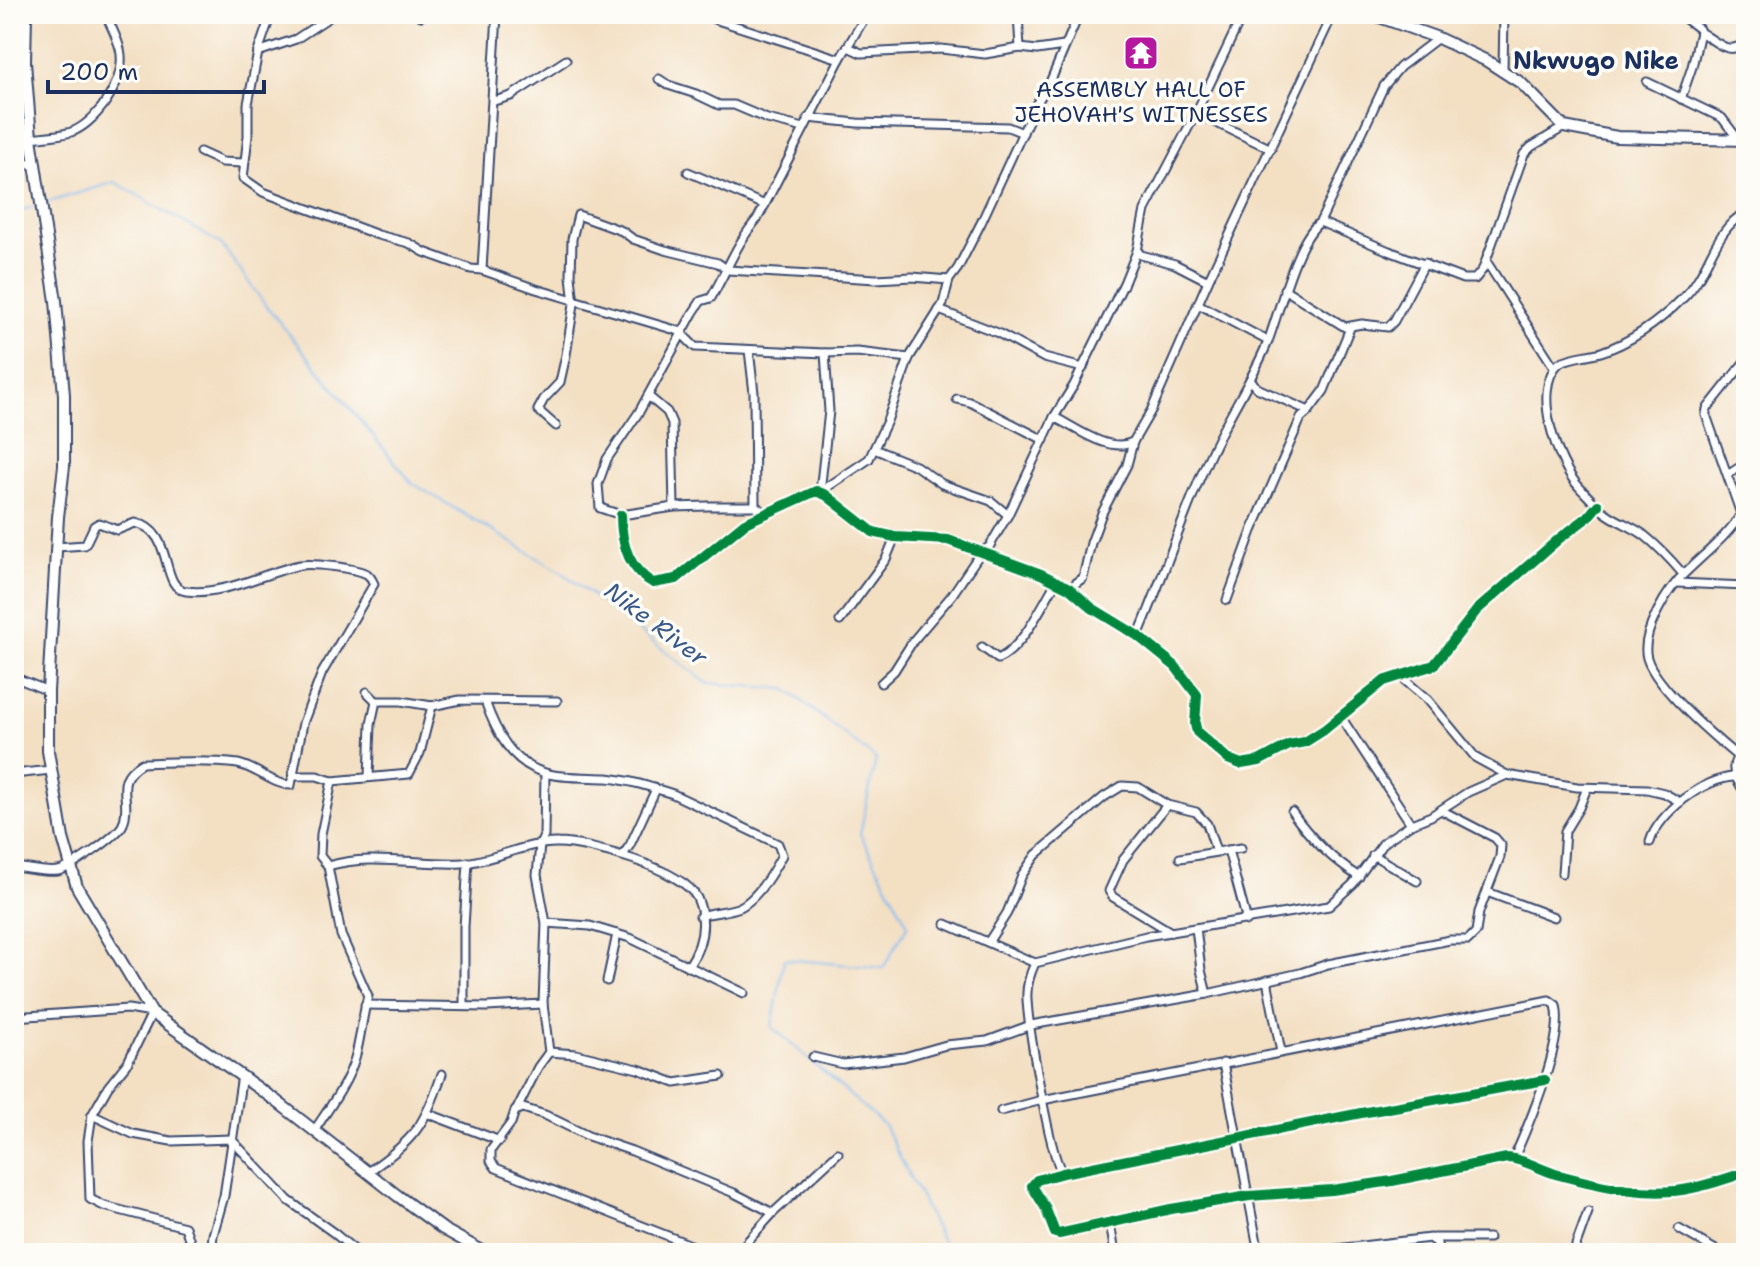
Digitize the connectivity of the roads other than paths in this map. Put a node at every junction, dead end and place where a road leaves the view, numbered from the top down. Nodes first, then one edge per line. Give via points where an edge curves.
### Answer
1 (26, 14) edge
2 (106, 14) edge
3 (271, 14) edge
4 (334, 14) edge
5 (497, 14) edge
6 (710, 14) edge
7 (867, 14) edge
8 (1018, 14) edge
9 (1079, 14) edge
10 (1243, 14) edge
11 (1333, 14) edge
12 (1371, 14) edge
13 (1504, 14) edge
14 (1679, 14) edge
15 (1700, 32) junction
16 (1438, 38) junction
17 (1746, 40) edge
18 (1064, 46) junction
19 (848, 47) junction
20 (1020, 48) junction
21 (258, 52) junction
22 (840, 59) junction
23 (566, 60) dead end
24 (1503, 71) junction
25 (659, 79) dead end
26 (1647, 82) dead end
27 (1681, 99) junction
28 (494, 101) junction
29 (1196, 113) junction
30 (808, 118) junction
31 (1564, 127) junction
32 (804, 128) junction
33 (1023, 133) junction
34 (31, 138) junction
35 (1742, 140) edge
36 (1271, 149) junction
37 (200, 152) dead end
38 (14, 155) edge
39 (243, 163) junction
40 (36, 172) junction
41 (688, 172) dead end
42 (765, 205) junction
43 (1746, 212) edge
44 (1320, 222) junction
45 (1137, 251) junction
46 (1486, 261) junction
47 (1425, 263) junction
48 (482, 270) junction
49 (728, 270) junction
50 (949, 280) junction
51 (1208, 281) junction
52 (1284, 289) junction
53 (574, 298) junction
54 (1198, 304) junction
55 (939, 310) junction
56 (1350, 328) junction
57 (683, 334) junction
58 (1268, 341) junction
59 (749, 350) junction
60 (825, 353) junction
61 (909, 358) junction
62 (1746, 360) edge
63 (1554, 367) junction
64 (1083, 368) junction
65 (1251, 380) junction
66 (648, 396) junction
67 (957, 399) dead end
68 (1309, 411) junction
69 (1054, 417) junction
70 (556, 426) dead end
71 (1044, 440) junction
72 (1133, 442) junction
73 (874, 449) junction
74 (1746, 463) edge
75 (1729, 474) junction
76 (820, 492) junction
77 (1598, 505) junction
78 (755, 506) junction
79 (674, 507) junction
80 (766, 513) junction
81 (621, 515) junction
82 (1008, 515) junction
83 (895, 537) junction
84 (56, 547) junction
85 (981, 552) junction
86 (1683, 574) junction
87 (1056, 582) junction
88 (1677, 583) junction
89 (1746, 586) edge
90 (1069, 588) junction
91 (1227, 600) dead end
92 (840, 621) dead end
93 (1138, 636) junction
94 (982, 647) dead end
95 (14, 677) edge
96 (1401, 677) junction
97 (881, 683) dead end
98 (48, 691) junction
99 (367, 692) dead end
100 (376, 701) junction
101 (485, 701) junction
102 (557, 701) dead end
103 (432, 706) junction
104 (1341, 717) junction
105 (1746, 746) edge
106 (1737, 756) junction
107 (51, 770) junction
108 (545, 773) junction
109 (14, 774) edge
110 (1507, 775) junction
111 (293, 776) junction
112 (369, 777) junction
113 (1734, 777) junction
114 (332, 781) junction
115 (1587, 788) junction
116 (656, 789) junction
117 (1746, 795) edge
118 (1680, 802) junction
119 (1167, 805) junction
120 (1441, 810) junction
121 (1292, 812) dead end
122 (1411, 824) junction
123 (1650, 842) dead end
124 (540, 845) junction
125 (1241, 848) dead end
126 (1228, 850) junction
127 (1216, 851) junction
128 (623, 855) junction
129 (1373, 855) junction
130 (1180, 858) dead end
131 (468, 862) junction
132 (70, 866) junction
133 (328, 866) junction
134 (14, 867) edge
135 (1562, 873) dead end
136 (1359, 877) junction
137 (1417, 881) dead end
138 (1487, 892) junction
139 (700, 916) junction
140 (1554, 917) dead end
141 (1247, 921) junction
142 (546, 923) junction
143 (946, 924) dead end
144 (1196, 928) junction
145 (1171, 932) junction
146 (617, 934) junction
147 (989, 941) junction
148 (1035, 963) junction
149 (688, 967) junction
150 (1267, 980) junction
151 (607, 981) dead end
152 (744, 993) dead end
153 (1207, 994) junction
154 (543, 1004) junction
155 (365, 1005) junction
156 (464, 1006) junction
157 (152, 1013) junction
158 (14, 1017) edge
159 (1031, 1025) junction
160 (549, 1052) junction
161 (1281, 1052) junction
162 (813, 1057) dead end
163 (1223, 1063) junction
164 (442, 1074) dead end
165 (242, 1075) junction
166 (721, 1076) dead end
167 (1545, 1080) junction
168 (1042, 1100) junction
169 (515, 1111) junction
170 (1001, 1111) dead end
171 (429, 1114) junction
172 (92, 1115) junction
173 (314, 1131) junction
174 (231, 1139) junction
175 (1237, 1139) junction
176 (500, 1141) junction
177 (838, 1153) dead end
178 (1514, 1158) junction
179 (368, 1172) junction
180 (1746, 1172) edge
181 (1063, 1173) junction
182 (1249, 1196) junction
183 (1588, 1212) dead end
184 (773, 1213) junction
185 (1110, 1223) junction
186 (1679, 1229) dead end
187 (1430, 1238) junction
188 (1489, 1238) dead end
189 (194, 1253) edge
190 (211, 1253) edge
191 (358, 1253) edge
192 (486, 1253) edge
193 (711, 1253) edge
194 (737, 1253) edge
195 (1115, 1253) edge
196 (1259, 1253) edge
197 (1302, 1253) edge
198 (1438, 1253) edge
199 (1578, 1253) edge
200 (1721, 1253) edge

1 - 34 street
2 - 34 street via 120,50 121,68 113,87 96,114 74,131
3 - 21 street
4 - 21 street via 296,39
5 - 28 street
6 - 22 street
7 - 19 street
8 - 20 street
9 - 18 street
10 - 29 street
11 - 36 street
12 - 16 street
13 - 24 street
14 - 15 street
15 - 17 street via 1732,50
15 - 27 street
16 - 24 street
16 - 44 street via 1384,86
18 - 20 street
18 - 33 street
19 - 20 street via 861,53 941,49 985,54
19 - 22 street
21 - 39 street
22 - 30 street
23 - 28 street via 511,96
24 - 31 street
25 - 32 street via 719,105
26 - 27 street
27 - 35 street via 1722,118
28 - 48 street
29 - 36 street
29 - 45 street via 1145,210
30 - 32 street
30 - 33 street via 1008,127
31 - 35 street via 1617,137
31 - 46 street via 1524,154
32 - 42 street
33 - 50 street
34 - 40 street
36 - 51 street
37 - 39 street via 222,162
38 - 40 street
39 - 48 street via 243,178 263,192
40 - 84 street via 64,395
41 - 42 street
42 - 49 street via 742,236
43 - 63 street via 1725,231 1685,297 1650,326 1618,346
44 - 47 street
44 - 52 street
45 - 51 street
45 - 64 street
46 - 47 street via 1478,277 1471,279
46 - 63 street
47 - 56 street via 1390,326
48 - 53 street
49 - 50 street
49 - 53 street via 578,215 571,254
49 - 57 street via 711,298 701,301
50 - 55 street
51 - 54 street
52 - 56 street
52 - 58 street
53 - 57 street
53 - 70 street via 560,382 538,410
54 - 58 street
54 - 72 street
55 - 61 street
55 - 64 street via 1044,358
56 - 68 street via 1324,391
57 - 59 street via 695,347
57 - 66 street
58 - 65 street
59 - 60 street
59 - 78 street
60 - 61 street
60 - 76 street via 829,411
61 - 73 street
62 - 75 street via 1707,409
63 - 77 street via 1546,395 1549,419 1569,473
64 - 69 street
65 - 68 street
65 - 93 street via 1212,452
66 - 79 street via 672,423
66 - 81 street via 607,459 598,484 600,508
67 - 71 street
68 - 91 street via 1301,418
69 - 71 street
69 - 72 street via 1110,444
71 - 82 street
72 - 90 street via 1102,513 1083,578
73 - 76 street via 869,459
73 - 82 street via 916,466 942,484 991,501
74 - 75 street
75 - 86 street via 1741,514
76 - 80 street
76 - 83 street via 873,532
77 - 86 street via 1642,533
77 - 96 street via 1477,610 1434,665
78 - 79 street
78 - 80 street
79 - 81 street
80 - 81 street via 741,526 676,579 653,583 636,570 622,544
82 - 85 street
83 - 85 street via 948,540
83 - 92 street via 886,559
84 - 98 street
84 - 111 street via 80,547 99,523 117,530 141,524 162,544 169,573 183,591 211,591 303,564 368,575 373,589 322,673 303,723
85 - 87 street
85 - 97 street
86 - 88 street
87 - 90 street
87 - 94 street via 1005,655 998,659
88 - 89 street
88 - 106 street via 1646,635 1647,660 1686,710
90 - 93 street
93 - 104 street via 1187,678 1197,695 1197,732 1228,759 1241,764 1259,761 1310,739
95 - 98 street
96 - 104 street via 1384,681
96 - 110 street via 1428,700 1476,758
98 - 107 street
99 - 100 street
100 - 103 street
100 - 112 street
101 - 102 street
101 - 103 street
101 - 108 street via 510,751 526,766
103 - 112 street via 409,774
104 - 122 street
105 - 106 street
106 - 113 street
107 - 109 street
107 - 132 street
108 - 116 street
108 - 124 street
110 - 115 street
110 - 120 street
111 - 114 street
111 - 132 street via 287,785 236,764 142,763 124,780 121,828
112 - 114 street
113 - 117 street
113 - 118 street via 1718,777
114 - 133 street via 321,834 320,856
115 - 118 street via 1647,789
115 - 135 street via 1565,831
116 - 128 street
116 - 139 street via 782,850 770,875 741,906
118 - 123 street via 1656,825
119 - 127 street via 1196,812 1207,824
119 - 145 street via 1123,860 1109,891
119 - 147 street via 1130,785 1104,797 1036,855
120 - 122 street
120 - 138 street via 1499,841 1502,849
121 - 136 street via 1333,860
122 - 129 street
124 - 128 street via 557,843
124 - 131 street
124 - 142 street via 537,875
125 - 126 street
126 - 127 street
126 - 141 street
127 - 130 street
128 - 139 street via 683,885 696,897
129 - 136 street
129 - 137 street
131 - 133 street via 346,860
131 - 156 street
132 - 134 street via 57,871
132 - 157 street via 77,887
133 - 155 street via 341,935 368,996
136 - 141 street via 1329,906
138 - 140 street
138 - 150 street via 1476,932 1468,940
139 - 149 street via 703,939
141 - 144 street
142 - 146 street
142 - 154 street
143 - 147 street
144 - 145 street
144 - 153 street
145 - 148 street
146 - 149 street
146 - 151 street
147 - 148 street
148 - 159 street via 1026,995
149 - 152 street
150 - 153 street
150 - 161 street
153 - 159 street
154 - 156 street
154 - 160 street
155 - 156 street
155 - 173 street via 347,1080
157 - 158 street via 128,1009
157 - 165 street
157 - 172 street via 128,1062
159 - 162 street via 987,1041 904,1057 843,1064
159 - 168 street
160 - 166 street via 615,1063 675,1083
160 - 169 street
161 - 163 street
161 - 167 street via 1549,1000 1558,1016
163 - 168 street
163 - 175 street
164 - 171 street
165 - 173 street
165 - 174 street
167 - 175 street
167 - 178 street
168 - 170 street
168 - 181 street via 1055,1161
169 - 176 street
169 - 184 street via 531,1110
171 - 176 street
171 - 179 street via 409,1140
172 - 174 street via 133,1134 171,1141
172 - 189 street via 90,1199 185,1227
173 - 179 street
174 - 190 street
174 - 191 street via 288,1200
175 - 181 street
175 - 182 street
176 - 193 street via 491,1150 496,1168
177 - 184 street
178 - 180 street via 1556,1175 1630,1189 1691,1189
178 - 182 street via 1332,1190
179 - 192 street via 443,1229
181 - 185 street via 1032,1186 1055,1233
182 - 185 street
182 - 196 street
183 - 199 street
184 - 194 street
185 - 195 street
186 - 200 street
187 - 188 street
187 - 197 street
187 - 198 street

